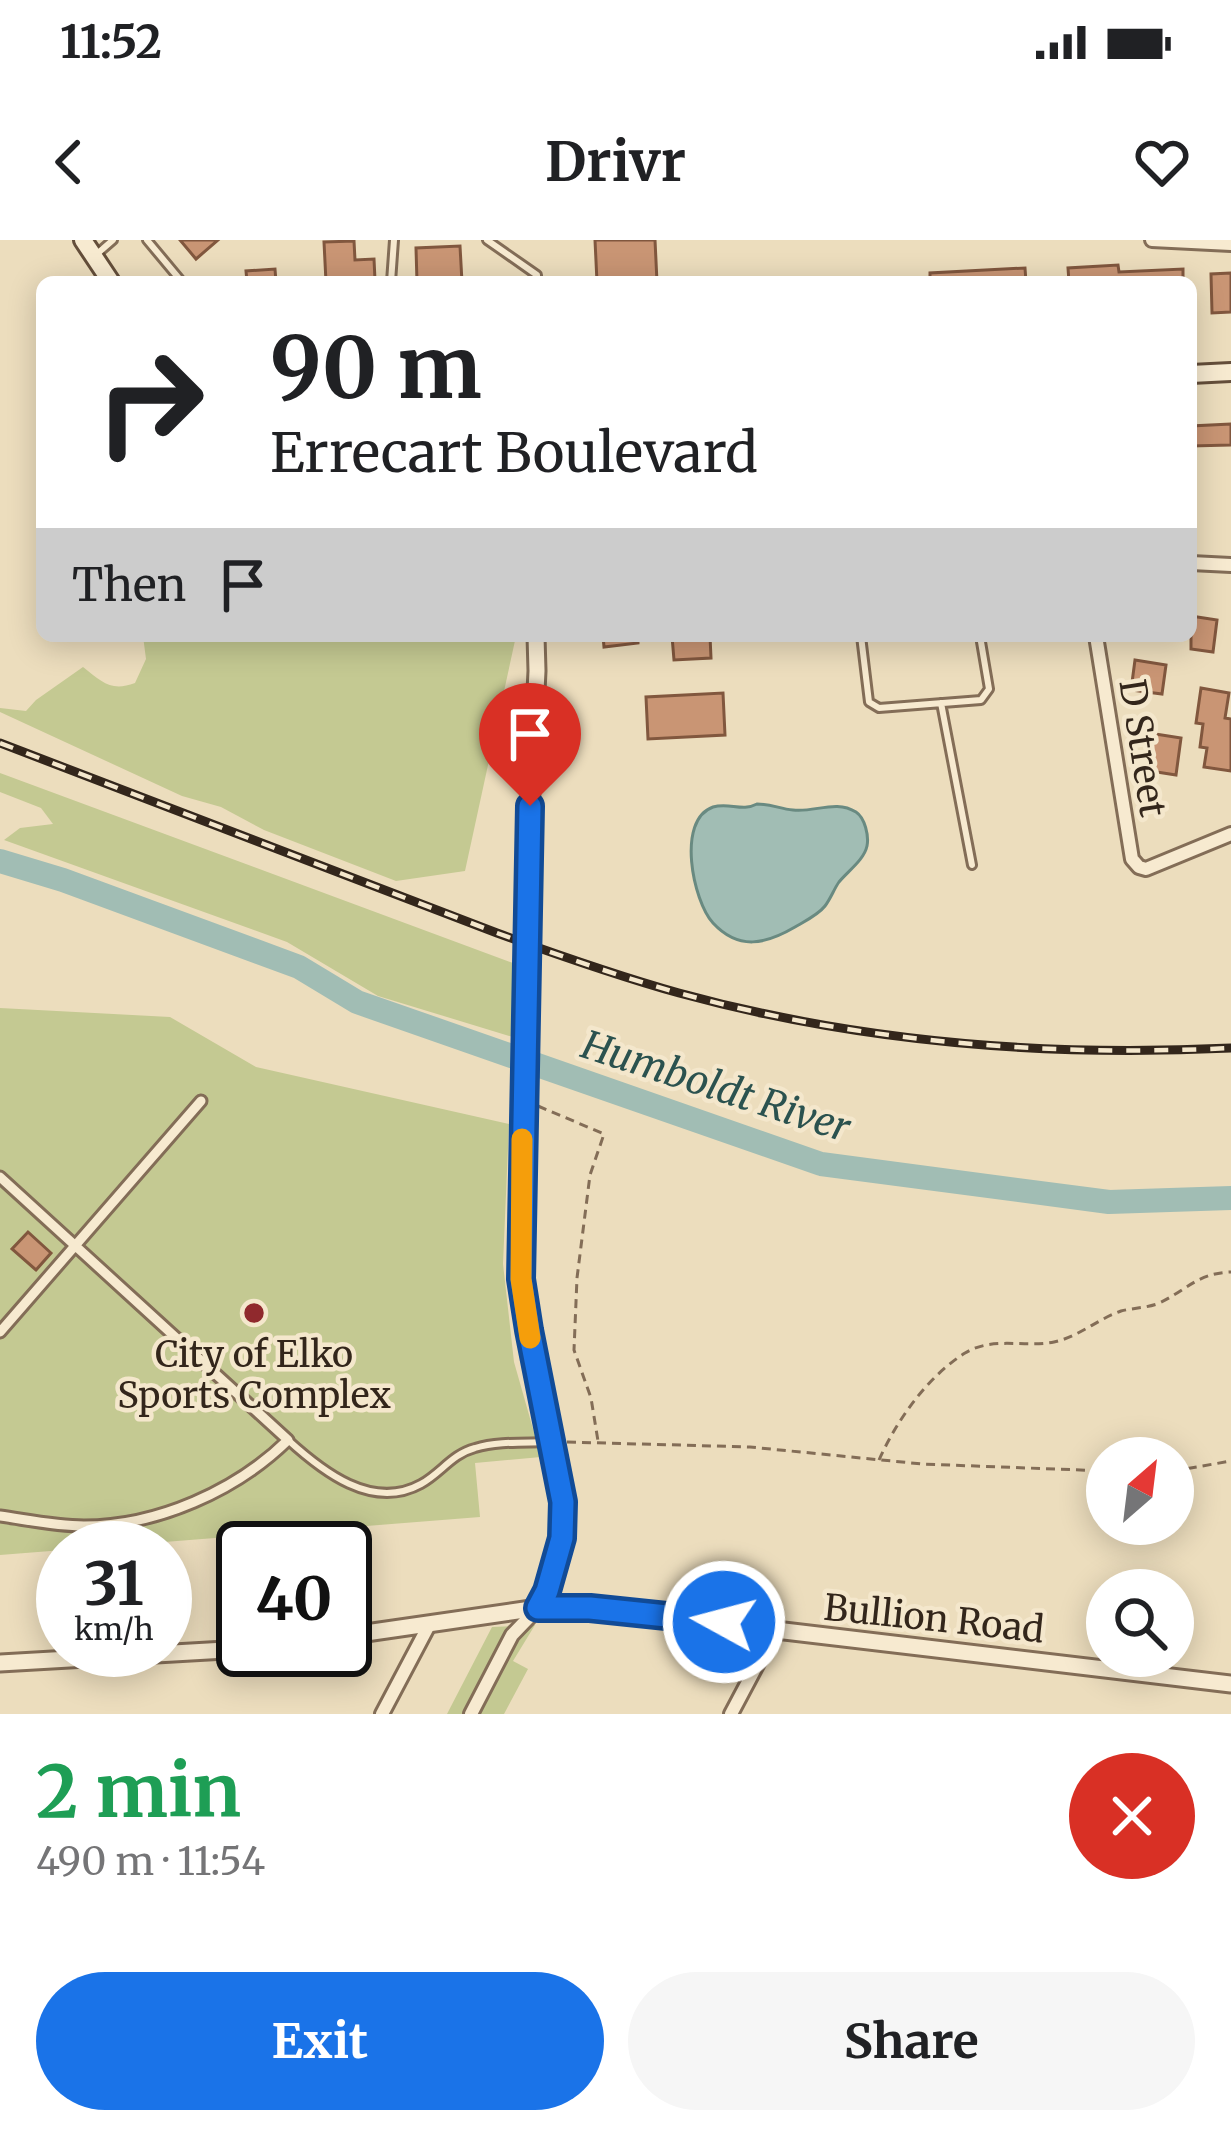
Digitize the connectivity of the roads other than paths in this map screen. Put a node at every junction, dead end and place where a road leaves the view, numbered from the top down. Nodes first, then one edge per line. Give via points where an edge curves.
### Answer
1 (83, 240) edge
2 (113, 240) edge
3 (147, 240) edge
4 (394, 240) edge
5 (488, 240) edge
6 (1152, 240) edge
7 (1231, 244) edge
8 (94, 256) junction
9 (107, 276) edge
10 (177, 276) edge
11 (392, 276) edge
12 (537, 276) edge
13 (1231, 372) edge
14 (1197, 374) edge
15 (1197, 563) edge
16 (1231, 565) edge
17 (536, 642) edge
18 (862, 642) edge
19 (981, 642) edge
20 (1097, 642) edge
21 (940, 703) junction
22 (1231, 834) edge
23 (972, 865) dead end
24 (201, 1101) dead end
25 (0, 1177) edge
26 (75, 1246) junction
27 (0, 1332) edge
28 (288, 1441) junction
29 (553, 1442) junction
30 (0, 1516) edge
31 (538, 1608) junction
32 (429, 1624) junction
33 (776, 1631) junction
34 (372, 1632) edge
35 (216, 1651) edge
36 (0, 1663) edge
37 (1231, 1684) edge
38 (382, 1714) edge
39 (471, 1714) edge
40 (731, 1714) edge

1 - 8 main road
2 - 8 lane
3 - 10 lane
4 - 11 lane
5 - 12 lane
6 - 7 street
8 - 9 main road
13 - 14 main road
15 - 16 street
17 - 29 street, bridge via 521,1279
18 - 21 lane via 869,702
19 - 21 lane via 988,688 981,700
20 - 22 street, D Street via 1132,859 1146,869
21 - 23 lane
24 - 26 street
25 - 26 street
26 - 27 street
26 - 28 street
28 - 29 lane via 330,1476 382,1491 421,1484 473,1448
28 - 30 street via 223,1487 144,1518 71,1526
29 - 31 street via 562,1538
31 - 32 street, Bullion Road
31 - 33 street, Bullion Road
31 - 39 street via 512,1635
32 - 34 street, Bullion Road
32 - 38 street
33 - 37 street, Bullion Road
33 - 40 street
35 - 36 street

